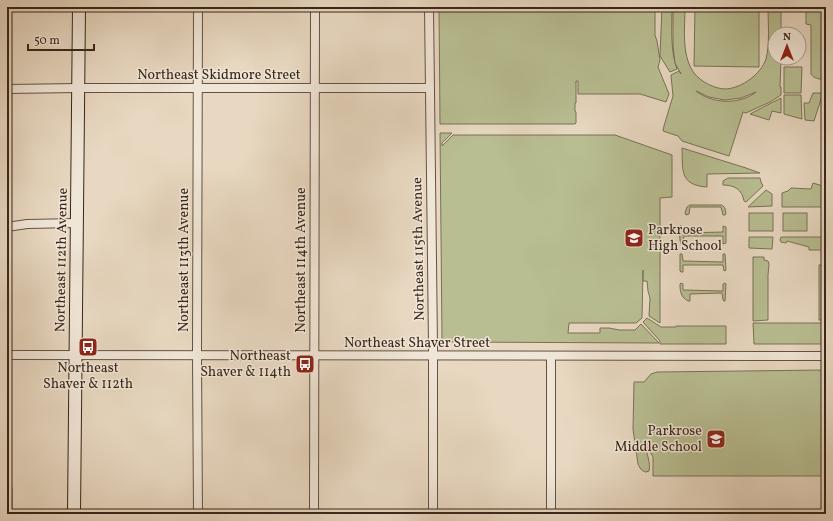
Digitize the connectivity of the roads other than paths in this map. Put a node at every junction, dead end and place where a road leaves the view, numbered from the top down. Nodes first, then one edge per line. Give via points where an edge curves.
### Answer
1 (79, 7) edge
2 (198, 7) edge
3 (315, 7) edge
4 (429, 7) edge
5 (78, 88) junction
6 (198, 88) junction
7 (314, 88) junction
8 (430, 88) junction
9 (7, 89) edge
10 (77, 223) junction
11 (7, 227) edge
12 (76, 354) junction
13 (197, 354) junction
14 (7, 355) edge
15 (314, 355) junction
16 (433, 356) junction
17 (551, 356) junction
18 (826, 356) edge
19 (74, 514) edge
20 (198, 514) edge
21 (314, 514) edge
22 (433, 514) edge
23 (551, 514) edge

1 - 5 street, Northeast 112th Avenue
2 - 6 street, Northeast 113th Avenue
3 - 7 street, Northeast 114th Avenue
4 - 8 street, Northeast 115th Avenue
5 - 6 street, Northeast Skidmore Street
5 - 9 street, Northeast Skidmore Street
5 - 10 street, Northeast 112th Avenue
6 - 7 street, Northeast Skidmore Street
6 - 13 street, Northeast 113th Avenue
7 - 8 street, Northeast Skidmore Street
7 - 15 street, Northeast 114th Avenue
8 - 16 street, Northeast 115th Avenue
10 - 11 street
10 - 12 street, Northeast 112th Avenue
12 - 13 street, Northeast Shaver Street
12 - 14 street, Northeast Shaver Street
12 - 19 street, Northeast 112th Avenue
13 - 15 street, Northeast Shaver Street
13 - 20 street, Northeast 113th Avenue
15 - 16 street, Northeast Shaver Street
15 - 21 street, Northeast 114th Avenue
16 - 17 street, Northeast Shaver Street
16 - 22 street, Northeast 115th Avenue
17 - 18 street, Northeast Shaver Street
17 - 23 street

